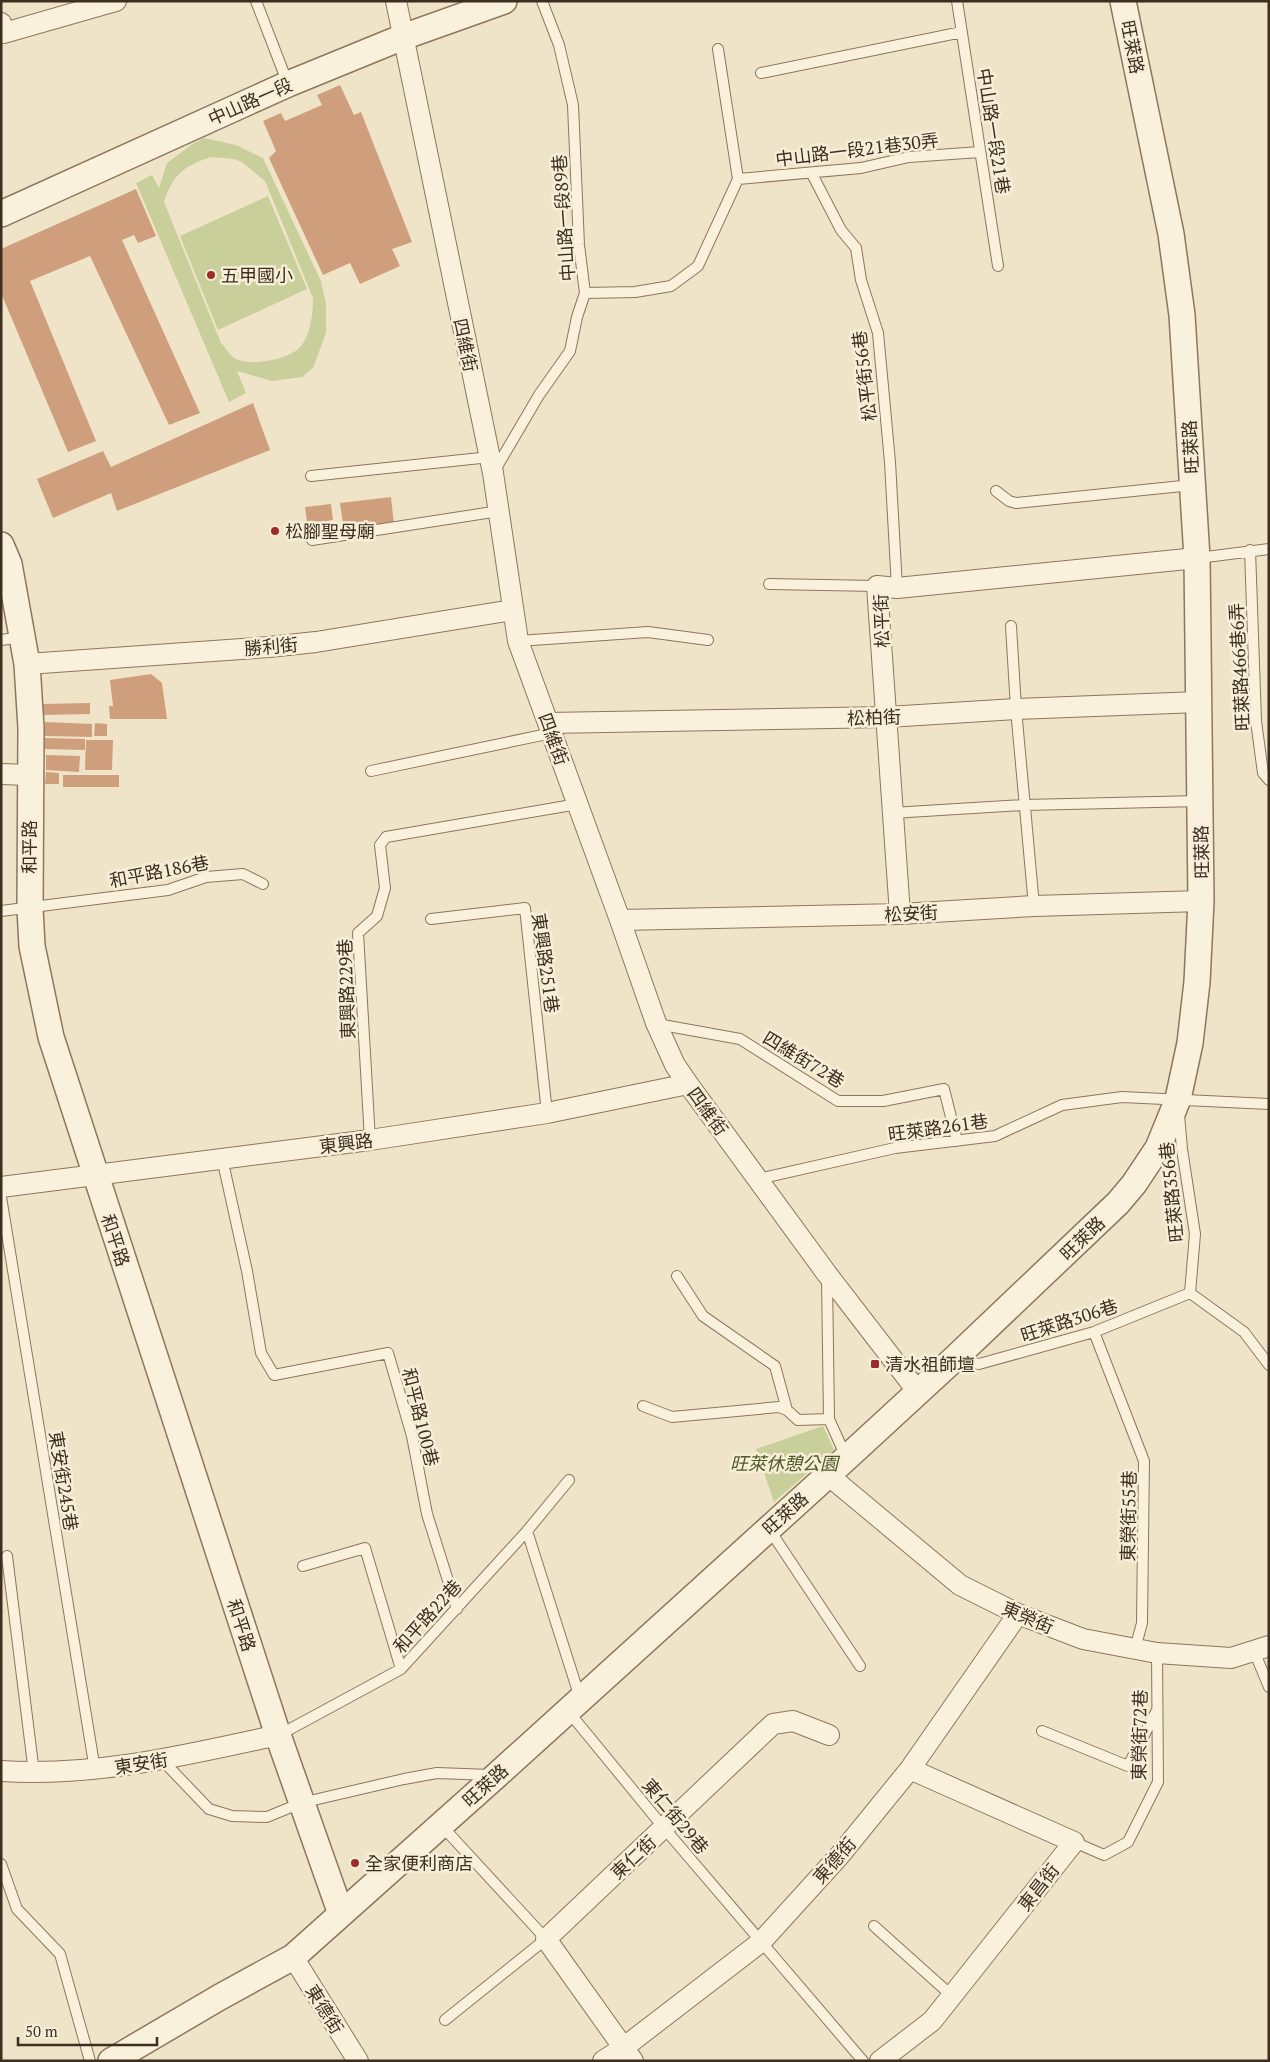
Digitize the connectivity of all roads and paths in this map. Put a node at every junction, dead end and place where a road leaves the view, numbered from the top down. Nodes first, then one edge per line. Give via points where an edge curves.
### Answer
1 (116, 1) edge
2 (256, 1) edge
3 (396, 1) edge
4 (504, 1) edge
5 (542, 1) edge
6 (957, 1) edge
7 (1123, 1) edge
8 (1, 22) edge
9 (962, 32) junction
10 (403, 37) junction
11 (718, 49) dead end
12 (761, 73) dead end
13 (288, 84) junction
14 (980, 152) junction
15 (812, 174) junction
16 (738, 179) junction
17 (1, 214) edge
18 (998, 266) dead end
19 (585, 293) junction
20 (491, 465) junction
21 (311, 476) dead end
22 (1192, 485) junction
23 (996, 490) dead end
24 (499, 511) junction
25 (312, 540) dead end
26 (1269, 549) edge
27 (1250, 550) junction
28 (4, 558) edge
29 (1197, 558) junction
30 (769, 584) dead end
31 (877, 586) junction
32 (897, 588) junction
33 (512, 610) junction
34 (1011, 626) dead end
35 (12, 638) edge
36 (708, 640) dead end
37 (518, 641) junction
38 (28, 664) junction
39 (1199, 702) junction
40 (1016, 709) junction
41 (887, 717) junction
42 (550, 728) junction
43 (371, 771) dead end
44 (1, 774) edge
45 (29, 775) junction
46 (1269, 780) edge
47 (1200, 801) junction
48 (578, 804) junction
49 (1024, 805) junction
50 (892, 813) junction
51 (263, 884) dead end
52 (1201, 901) junction
53 (1034, 906) junction
54 (30, 908) junction
55 (1, 910) edge
56 (900, 914) junction
57 (431, 919) dead end
58 (620, 920) junction
59 (656, 1023) junction
60 (688, 1084) junction
61 (1178, 1099) junction
62 (1269, 1104) edge
63 (547, 1113) junction
64 (370, 1140) junction
65 (958, 1141) junction
66 (222, 1158) junction
67 (94, 1174) junction
68 (758, 1179) junction
69 (1, 1187) edge
70 (1, 1197) edge
71 (827, 1274) junction
72 (677, 1276) dead end
73 (1190, 1293) junction
74 (1094, 1332) junction
75 (954, 1359) junction
76 (1269, 1365) edge
77 (918, 1392) junction
78 (644, 1406) dead end
79 (787, 1410) junction
80 (829, 1420) junction
81 (846, 1457) junction
82 (828, 1475) junction
83 (569, 1480) dead end
84 (769, 1528) junction
85 (527, 1530) junction
86 (7, 1556) dead end
87 (303, 1566) dead end
88 (457, 1609) junction
89 (1018, 1614) junction
90 (1136, 1649) junction
91 (1261, 1649) edge
92 (1157, 1654) junction
93 (860, 1666) dead end
94 (400, 1669) junction
95 (1269, 1687) edge
96 (574, 1704) junction
97 (1157, 1709) junction
98 (1042, 1731) dead end
99 (278, 1735) junction
100 (829, 1735) dead end
101 (162, 1760) junction
102 (910, 1769) junction
103 (95, 1770) junction
104 (1, 1771) edge
105 (34, 1773) junction
106 (497, 1775) junction
107 (301, 1803) junction
108 (441, 1824) junction
109 (664, 1828) junction
110 (1074, 1842) junction
111 (1, 1864) edge
112 (341, 1914) junction
113 (874, 1926) dead end
114 (546, 1939) junction
115 (761, 1942) junction
116 (293, 1957) junction
117 (952, 1996) junction
118 (446, 2020) dead end
119 (628, 2054) edge
120 (90, 2061) edge
121 (111, 2061) edge
122 (358, 2061) edge
123 (603, 2061) edge
124 (863, 2061) edge
125 (880, 2061) edge

1 - 8 street via 4,33
2 - 13 lane
3 - 10 street, 四維街
4 - 10 street, 中山路一段
5 - 19 lane, 中山路一段89巷 via 559,45 573,105 579,245
6 - 9 lane, 中山路一段21巷
7 - 22 street, 旺萊路 via 1171,234 1182,315
9 - 12 lane
9 - 14 lane, 中山路一段21巷
10 - 13 street, 中山路一段
10 - 20 street, 四維街
11 - 16 lane
13 - 17 street, 中山路一段
14 - 15 lane, 中山路一段21巷30弄 via 909,157 861,168
14 - 18 lane, 中山路一段21巷
15 - 16 lane, 中山路一段21巷30弄
15 - 32 lane, 松平街56巷 via 841,230 856,248 861,280 878,332
16 - 19 lane via 698,266 671,286 635,292
19 - 20 lane, 中山路一段89巷 via 570,351
20 - 21 lane
20 - 24 street, 四維街
22 - 23 lane via 1016,504
22 - 29 street, 旺萊路
24 - 25 lane
24 - 33 street, 四維街
26 - 27 lane
27 - 29 lane
27 - 46 lane, 旺萊路466巷6弄 via 1256,721 1263,773
28 - 35 street, 和平路
29 - 32 street, 松平街
29 - 39 street, 旺萊路
30 - 31 lane
31 - 32 street, 松平街
31 - 41 street, 松平街
33 - 37 street, 四維街
33 - 38 street, 勝利街 via 316,642
34 - 40 lane
35 - 38 street, 和平路
36 - 37 lane via 648,632
37 - 42 street, 四維街
38 - 45 street, 和平路
39 - 40 street, 松柏街
39 - 47 street, 旺萊路
40 - 41 street, 松柏街
40 - 49 lane
41 - 42 street, 松柏街
41 - 50 street, 松平街
42 - 43 lane
42 - 48 street, 四維街
44 - 45 street
45 - 54 street, 和平路
47 - 49 lane
47 - 52 street, 旺萊路
48 - 58 street, 四維街
48 - 64 lane, 東興路229巷 via 386,837 380,845 385,888 377,916 358,932
49 - 50 lane
49 - 53 lane
50 - 56 street, 松平街
51 - 54 lane, 和平路186巷 via 243,874 206,877 168,890
52 - 53 street, 松安街
52 - 61 street, 旺萊路 via 1190,1044
53 - 56 street, 松安街
54 - 55 lane, 和平路186巷
54 - 67 street, 和平路 via 32,946 51,1037
56 - 58 street, 松安街
57 - 63 lane, 東興路251巷 via 525,908
58 - 59 street, 四維街
59 - 60 street, 四維街 via 675,1065
59 - 65 lane, 四維街72巷 via 740,1039 838,1101 883,1101 944,1089
60 - 63 street, 東興路
60 - 68 street, 四維街
61 - 62 lane, 旺萊路261巷
61 - 65 lane, 旺萊路261巷 via 1122,1097 1062,1104 995,1136
61 - 73 lane, 旺萊路356巷 via 1195,1234
61 - 75 street, 旺萊路 via 1158,1148 1118,1203
63 - 64 street, 東興路
64 - 66 street, 東興路
65 - 68 lane, 旺萊路261巷 via 895,1148
66 - 67 street, 東興路
66 - 88 lane, 和平路100巷 via 261,1353 274,1375 388,1354 412,1436 427,1514
67 - 69 street, 東興路
67 - 99 street, 和平路
68 - 71 street, 四維街
70 - 103 lane, 東安街245巷
71 - 77 street, 四維街
71 - 80 lane
72 - 79 lane via 703,1316 775,1366
73 - 74 lane, 旺萊路306巷
73 - 76 lane via 1244,1332
74 - 75 lane, 旺萊路306巷 via 979,1364
74 - 90 lane, 東榮街55巷 via 1144,1461 1142,1623
75 - 77 street, 旺萊路
77 - 81 street, 旺萊路
78 - 79 lane via 672,1417 780,1407
79 - 80 lane via 798,1420
80 - 81 lane
81 - 82 street, 旺萊路
82 - 84 street, 旺萊路
82 - 89 street, 東榮街 via 960,1585
83 - 85 lane, 和平路22巷
84 - 93 lane
84 - 96 street, 旺萊路
85 - 88 lane, 和平路22巷
85 - 96 lane
86 - 105 lane
87 - 94 lane via 365,1548
88 - 94 lane, 和平路22巷
89 - 90 street, 東榮街 via 1083,1639
89 - 102 street, 東德街
90 - 92 street, 東榮街
91 - 92 street, 東榮街 via 1231,1658
91 - 95 lane
92 - 97 lane, 東榮街72巷
94 - 99 lane, 和平路22巷
96 - 106 street, 旺萊路
96 - 109 lane, 東仁街29巷
97 - 98 lane via 1128,1766
97 - 110 lane, 東榮街72巷 via 1158,1782 1128,1842 1104,1855
99 - 101 street, 東安街
99 - 107 street, 和平路
100 - 109 street, 東仁街 via 793,1721 773,1724
101 - 103 street, 東安街
101 - 107 lane via 209,1809 232,1816 267,1817
102 - 110 street
102 - 115 street, 東德街 via 840,1855
103 - 105 street, 東安街
104 - 105 street, 東安街
106 - 107 lane via 437,1773
106 - 108 street, 旺萊路
107 - 112 street, 和平路
108 - 112 street, 旺萊路
108 - 114 lane
109 - 114 street, 東仁街
109 - 115 lane, 東仁街29巷
110 - 117 street, 東昌街
111 - 120 lane via 17,1908 60,1954
112 - 116 street, 旺萊路
113 - 117 lane
114 - 118 lane
114 - 119 street
115 - 119 street, 東德街
115 - 124 lane, 東仁街29巷
116 - 121 street, 旺萊路
116 - 122 street, 東德街
117 - 125 street, 東昌街 via 932,2021
119 - 123 street, 東德街

